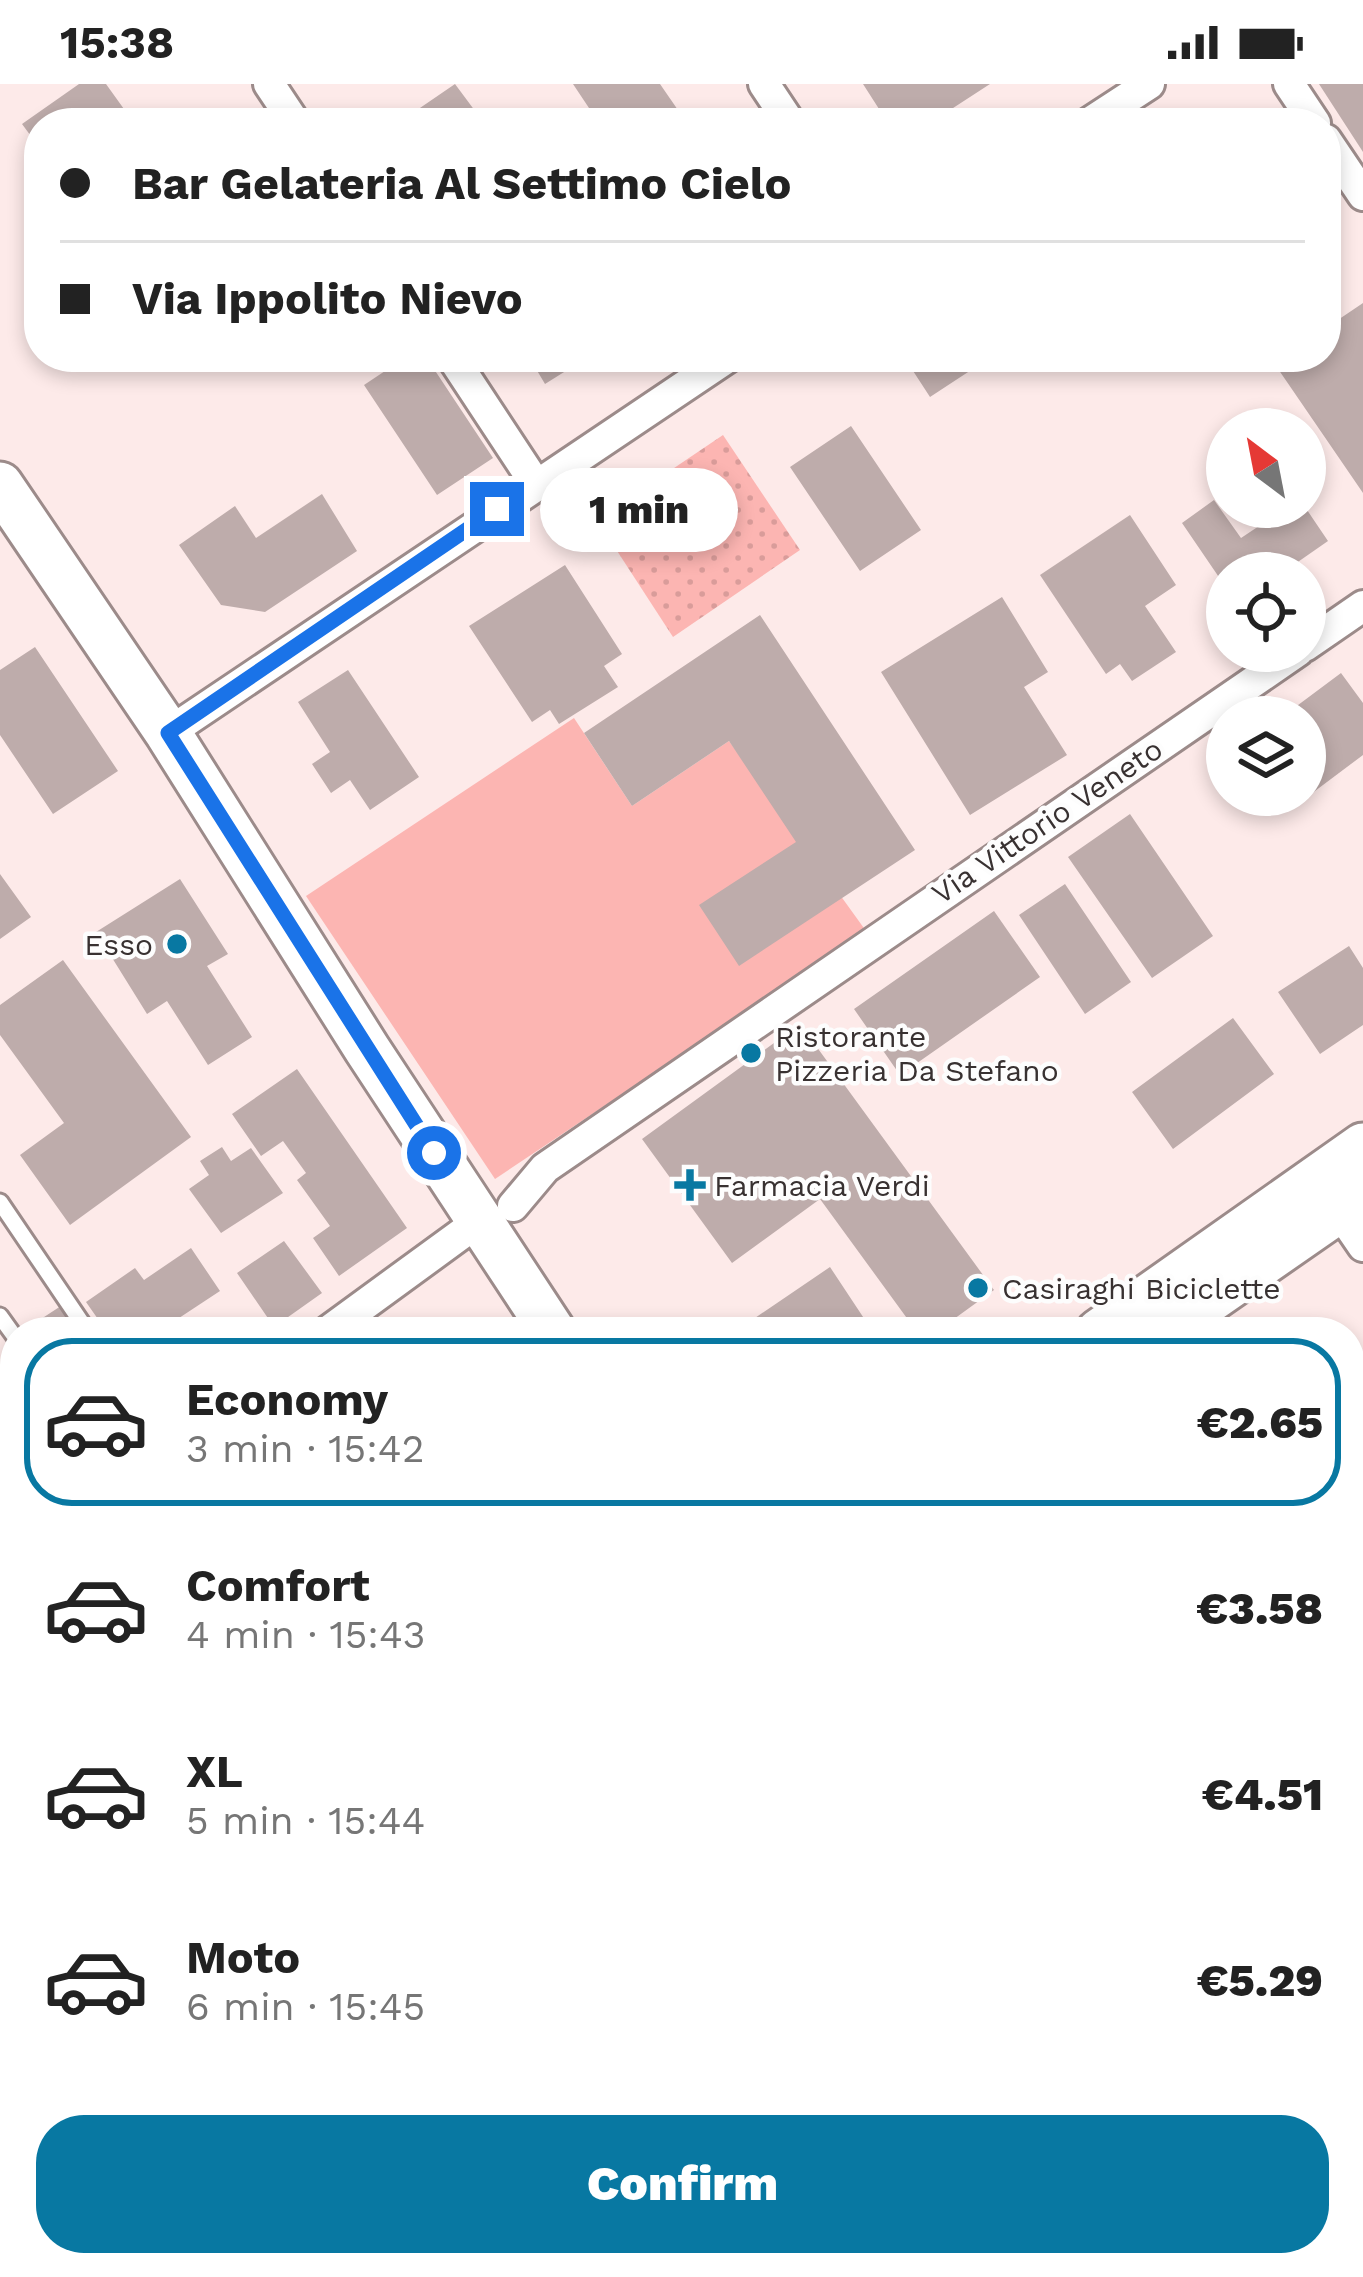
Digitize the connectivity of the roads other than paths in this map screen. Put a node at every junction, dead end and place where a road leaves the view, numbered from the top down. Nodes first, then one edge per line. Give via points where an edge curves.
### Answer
1 (1149, 84) edge
2 (1112, 108) edge
3 (1341, 162) edge
4 (1363, 195) edge
5 (462, 372) edge
6 (705, 372) edge
7 (536, 483) junction
8 (7, 511) edge
9 (1363, 606) edge
10 (1326, 632) edge
11 (1267, 672) edge
12 (168, 733) junction
13 (1363, 1146) edge
14 (0, 1202) edge
15 (496, 1214) junction
16 (1355, 1217) edge
17 (78, 1317) edge
18 (348, 1317) edge
19 (546, 1317) edge
20 (1120, 1317) edge
21 (1187, 1317) edge

1 - 2 street
3 - 4 street
5 - 7 street
6 - 7 street
7 - 12 street
8 - 12 street
9 - 10 street
11 - 15 street, Via Vittorio Veneto via 545,1168
12 - 15 street
13 - 20 street
14 - 17 lane
15 - 18 street, Via Vittorio Veneto
15 - 19 street
16 - 21 street

